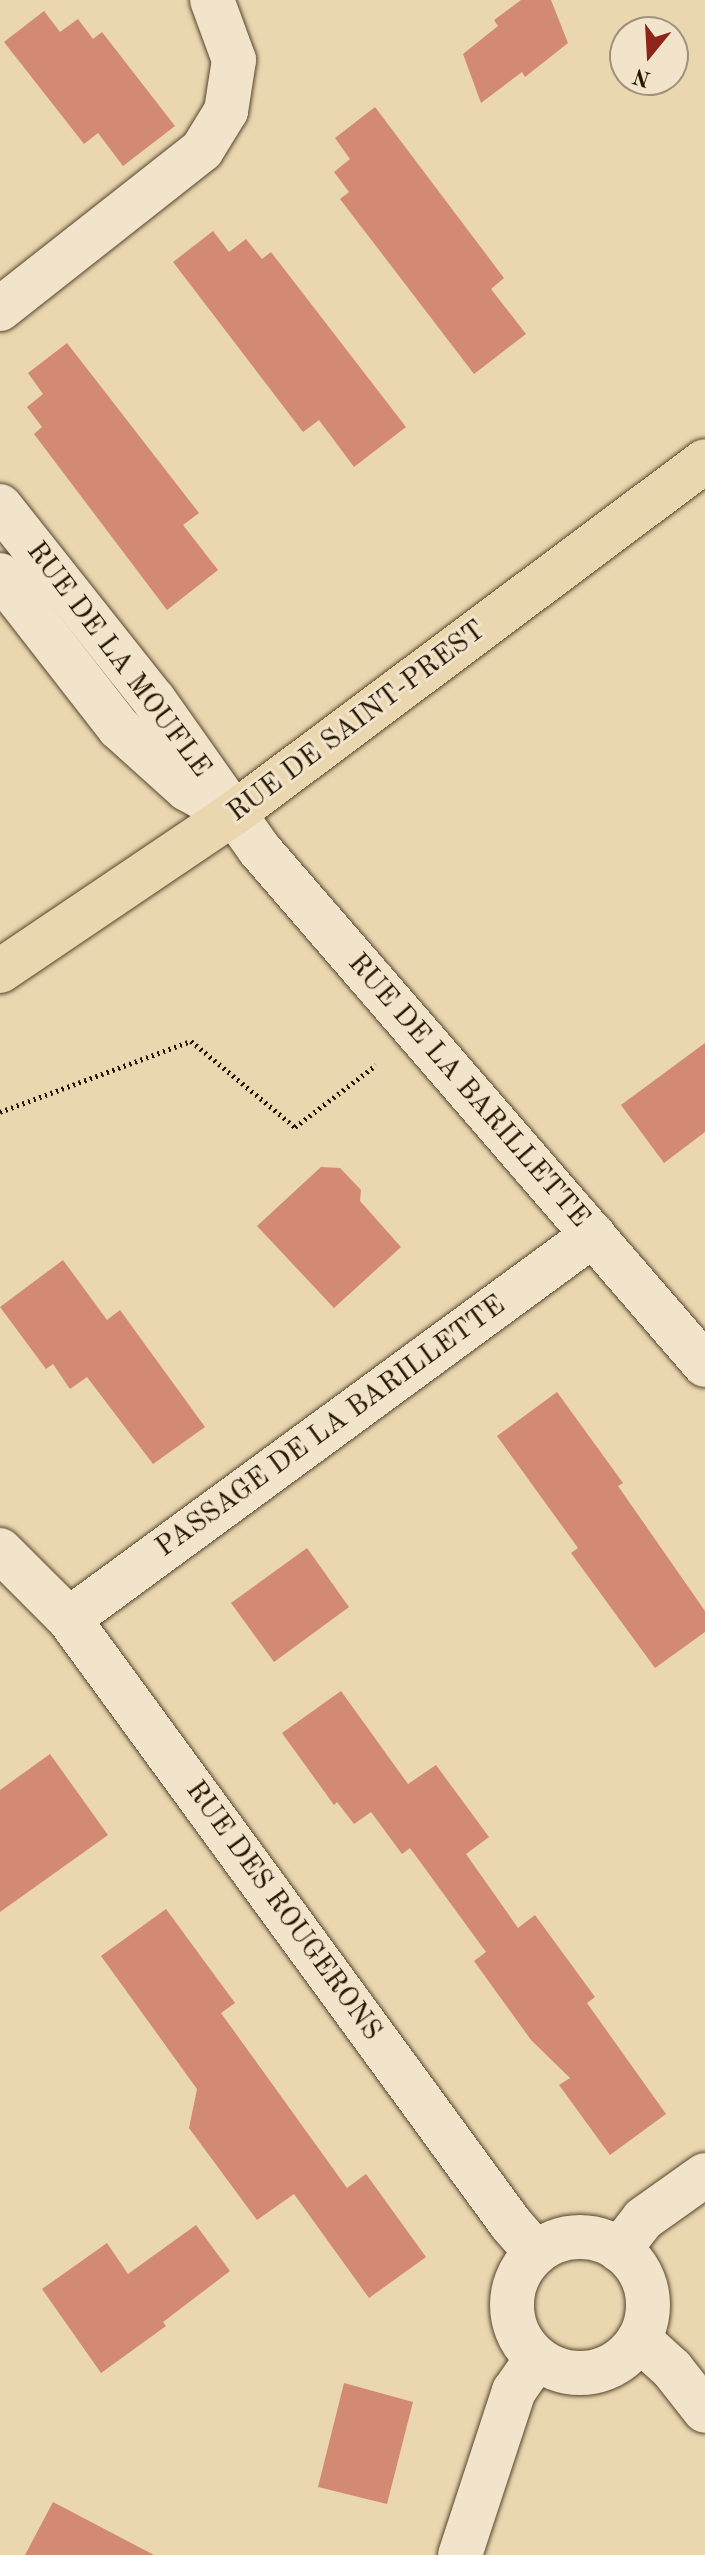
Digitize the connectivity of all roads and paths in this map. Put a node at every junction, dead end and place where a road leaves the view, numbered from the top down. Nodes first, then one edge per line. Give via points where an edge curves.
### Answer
1 (212, 0) edge
2 (0, 309) edge
3 (705, 461) edge
4 (0, 506) edge
5 (0, 575) edge
6 (233, 814) junction
7 (0, 971) edge
8 (418, 1033) junction
9 (0, 1112) edge
10 (593, 1235) junction
11 (705, 1365) edge
12 (8, 1573) edge
13 (69, 1619) junction
14 (705, 2175) edge
15 (619, 2250) junction
16 (536, 2253) junction
17 (639, 2339) junction
18 (537, 2358) junction
19 (705, 2411) edge
20 (460, 2555) edge

1 - 2 street via 234,60 226,111 202,150
3 - 6 main road, RUE DE SAINT-PREST
4 - 6 street, RUE DE LA MOUFLE via 154,700
5 - 6 street, RUE DE LA MOUFLE via 119,728 187,789
6 - 7 main road, RUE DE SAINT-PREST
6 - 8 street, RUE DE LA BARILLETTE
8 - 9 path via 295,1127 191,1041
8 - 10 street, RUE DE LA BARILLETTE
10 - 11 street, RUE DE LA BARILLETTE
10 - 13 street, PASSAGE DE LA BARILLETTE
12 - 13 street, RUE DES ROUGERONS
13 - 16 street, RUE DES ROUGERONS
14 - 15 street via 643,2219
15 - 16 street via 578,2236 556,2240
15 - 17 street via 645,2284 648,2306
16 - 18 street via 521,2269 511,2315 519,2337
17 - 18 street via 618,2362 598,2371 575,2374
17 - 19 street via 672,2369
18 - 20 street via 514,2391

